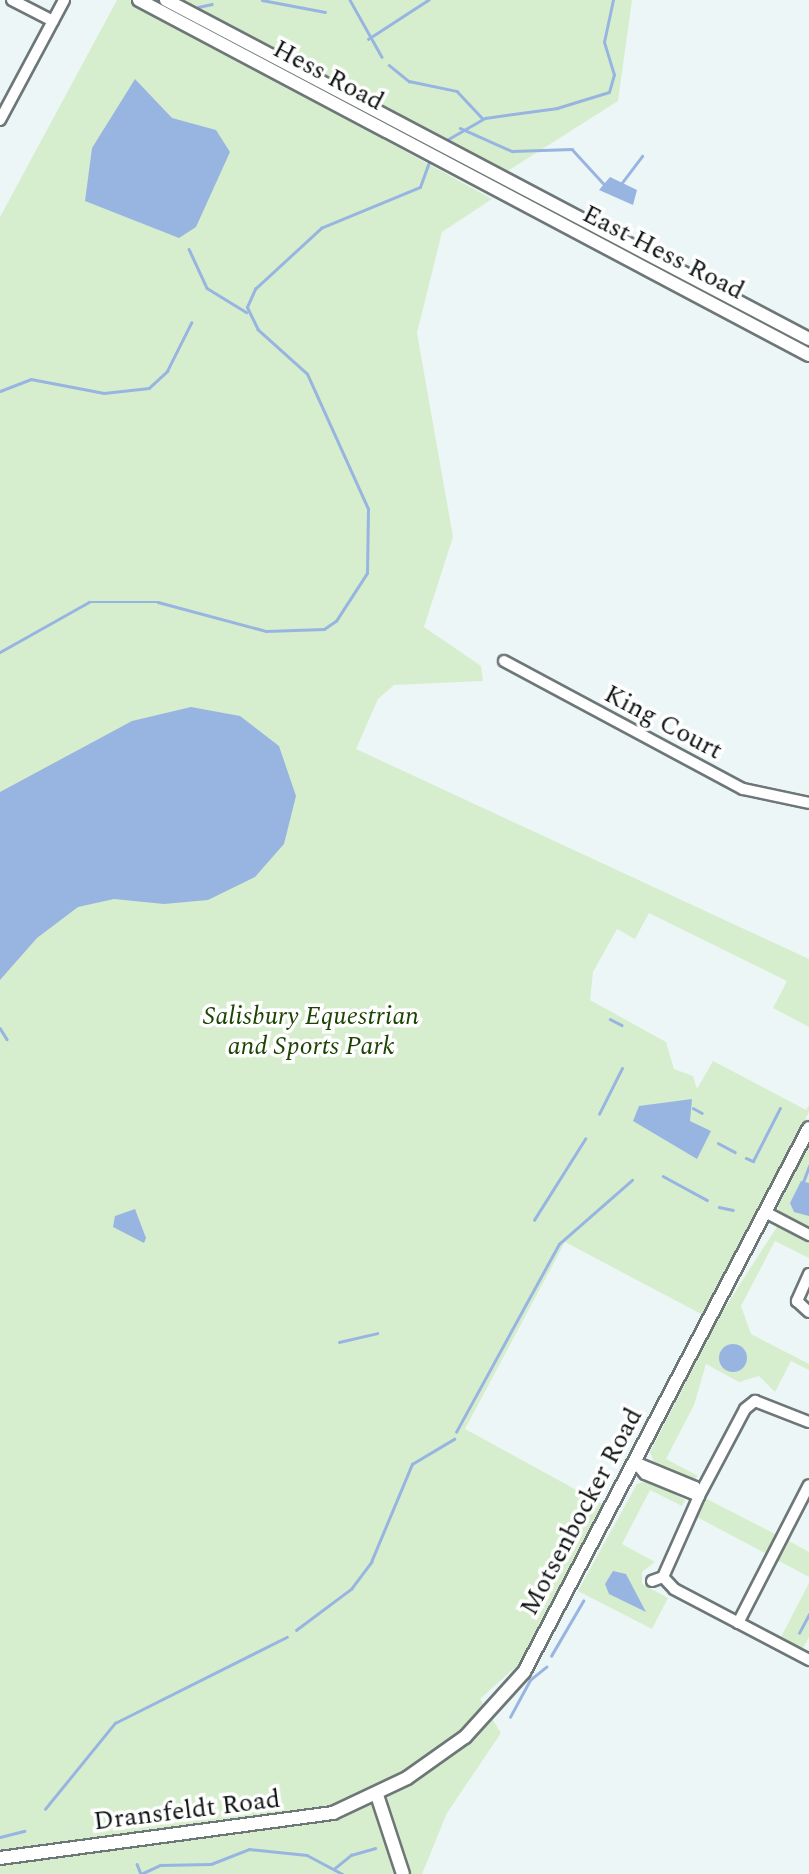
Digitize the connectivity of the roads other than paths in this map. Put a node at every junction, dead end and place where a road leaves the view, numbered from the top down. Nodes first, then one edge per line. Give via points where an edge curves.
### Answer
1 (12, 0) edge
2 (64, 0) edge
3 (139, 0) edge
4 (166, 0) edge
5 (53, 21) junction
6 (304, 81) junction
7 (0, 120) edge
8 (499, 186) junction
9 (809, 339) edge
10 (809, 355) edge
11 (504, 661) dead end
12 (809, 803) edge
13 (809, 1128) edge
14 (765, 1212) junction
15 (809, 1235) edge
16 (809, 1274) edge
17 (809, 1312) edge
18 (809, 1422) edge
19 (635, 1462) junction
20 (809, 1485) edge
21 (699, 1496) junction
22 (663, 1577) junction
23 (652, 1581) dead end
24 (738, 1623) junction
25 (809, 1660) edge
26 (377, 1795) junction
27 (0, 1858) edge
28 (403, 1874) edge

1 - 5 street
2 - 5 street
3 - 6 main road, Hess Road
4 - 6 main road, Hess Road
5 - 7 street
6 - 8 main road, Hess Road
8 - 9 main road, East Hess Road
8 - 10 main road, East Hess Road
11 - 12 street, King Court via 743,789
13 - 14 main road, Motsenbocker Road
14 - 15 street
14 - 19 main road, Motsenbocker Road
16 - 17 street via 797,1301
18 - 21 street via 754,1396
19 - 21 street via 695,1487
19 - 26 main road, Motsenbocker Road via 515,1686 451,1748
20 - 24 street
21 - 22 street
22 - 23 street
22 - 24 street
24 - 25 street
26 - 27 main road, Dransfeldt Road via 317,1816
26 - 28 main road

